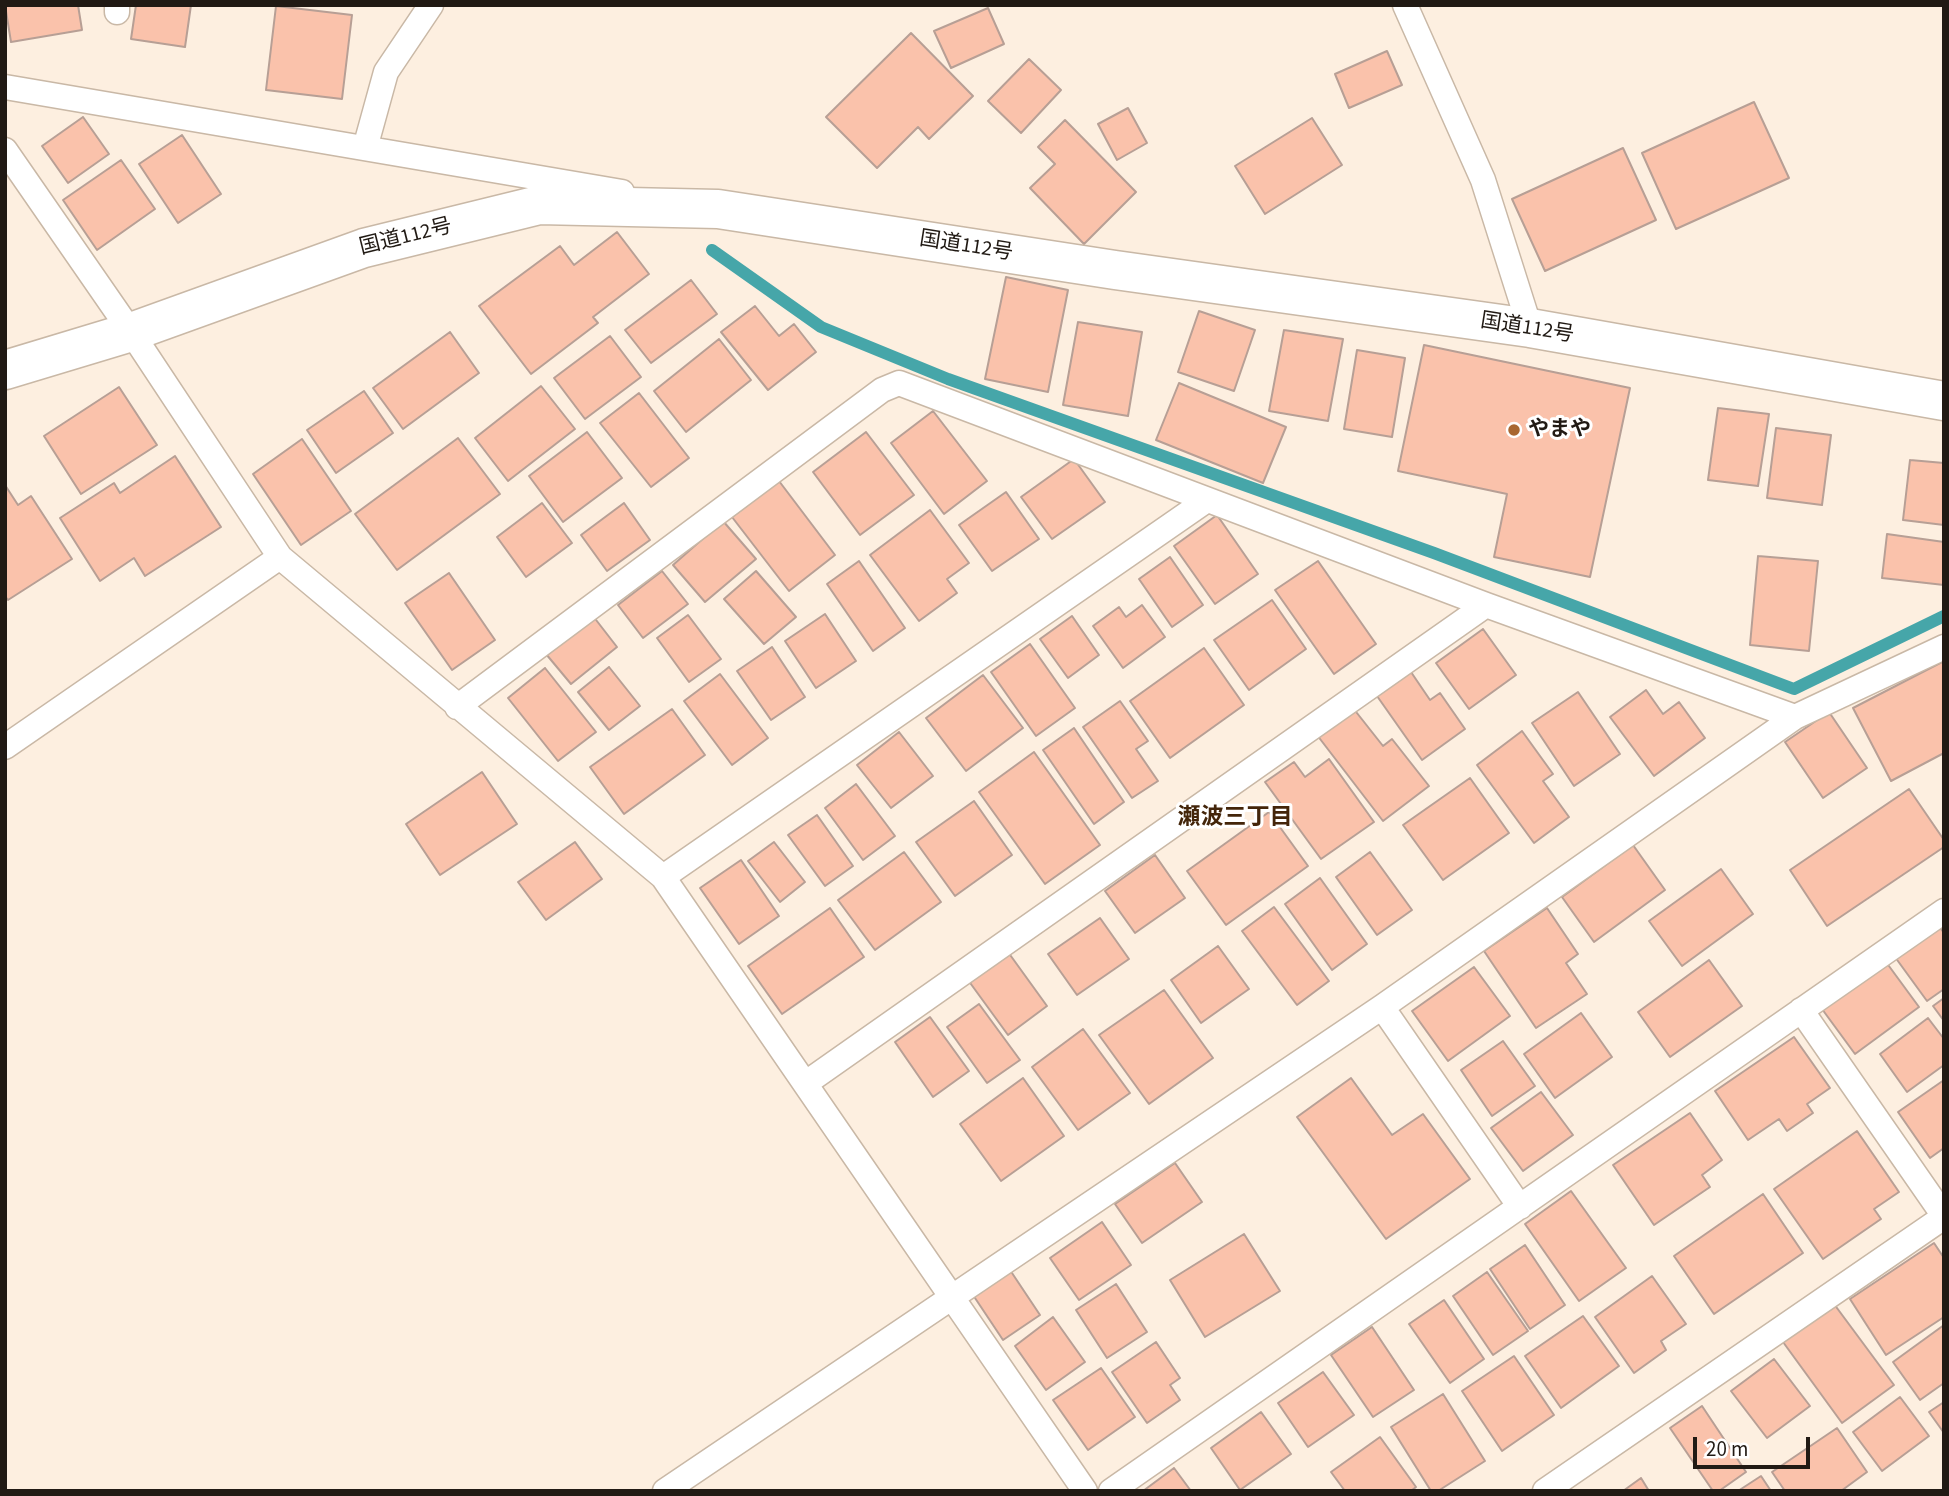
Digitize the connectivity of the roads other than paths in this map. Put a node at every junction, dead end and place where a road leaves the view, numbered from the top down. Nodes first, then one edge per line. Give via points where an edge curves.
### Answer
1 (431, 5) edge
2 (1405, 5) edge
3 (5, 87) edge
4 (365, 148) junction
5 (5, 150) edge
6 (718, 209) junction
7 (1530, 328) junction
8 (131, 332) junction
9 (5, 370) edge
10 (1944, 401) edge
11 (1207, 500) junction
12 (281, 557) junction
13 (1486, 605) junction
14 (1944, 647) edge
15 (457, 706) junction
16 (1795, 717) junction
17 (5, 747) edge
18 (663, 877) junction
19 (1944, 911) edge
20 (1382, 1007) junction
21 (1801, 1010) junction
22 (806, 1083) junction
23 (1520, 1207) junction
24 (1944, 1217) edge
25 (953, 1297) junction
26 (665, 1491) edge
27 (1085, 1491) edge
28 (1111, 1491) edge
29 (1545, 1491) edge

1 - 4 lane via 386,72
2 - 7 lane via 1483,180
3 - 4 lane
4 - 6 lane
5 - 8 lane
6 - 7 highway, 国道112号 via 1115,271
6 - 8 highway, 国道112号 via 539,205 364,248
7 - 10 highway, 国道112号
8 - 9 highway, 国道112号
8 - 12 lane
11 - 13 lane
11 - 15 lane via 899,383 882,390
11 - 18 lane
12 - 15 lane
12 - 17 lane
13 - 16 lane
13 - 22 lane
14 - 16 lane
15 - 18 lane
16 - 20 lane
18 - 22 lane
19 - 21 lane
20 - 23 lane
20 - 25 lane
21 - 23 lane
21 - 24 lane
22 - 25 lane
23 - 28 lane
24 - 29 lane
25 - 26 lane
25 - 27 lane

